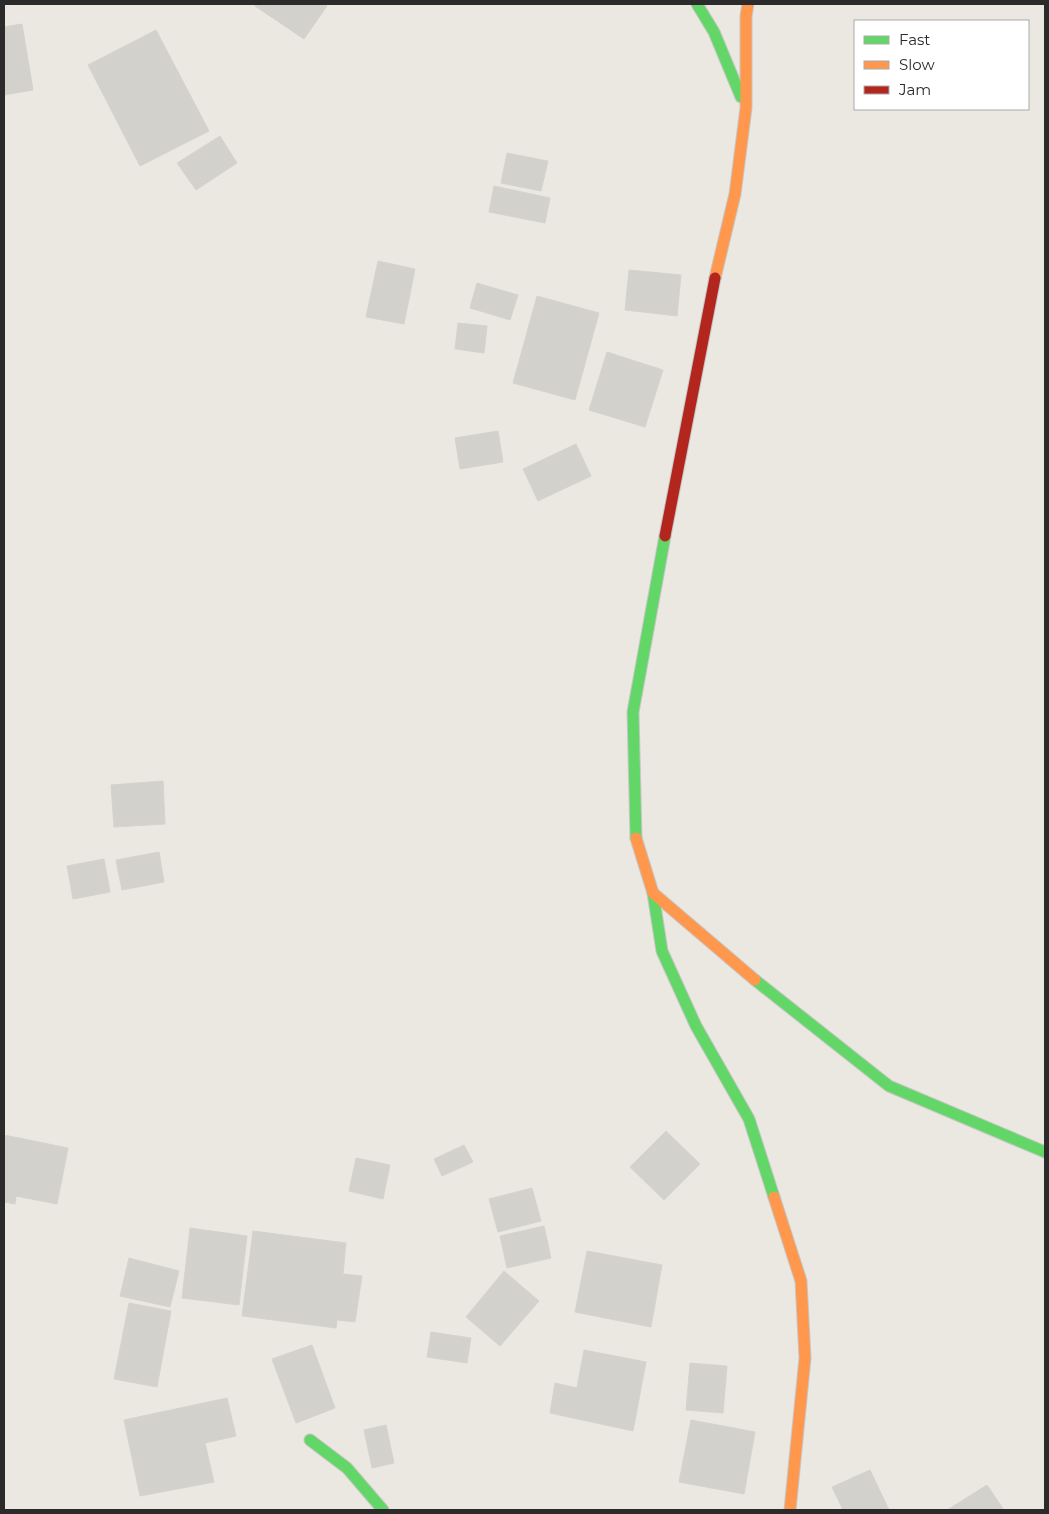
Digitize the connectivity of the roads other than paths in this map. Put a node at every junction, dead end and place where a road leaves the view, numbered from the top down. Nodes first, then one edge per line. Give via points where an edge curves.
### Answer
1 (697, 4) edge
2 (748, 4) edge
3 (746, 108) junction
4 (653, 893) junction
5 (1045, 1152) edge
6 (310, 1440) dead end
7 (382, 1510) edge
8 (790, 1510) edge

1 - 3 street via 714,32
2 - 3 street
3 - 4 street via 735,194 707,311 633,712 635,834
4 - 5 street via 749,975 889,1086
4 - 8 street via 662,951 696,1026 749,1119 801,1281 805,1358
6 - 7 street via 347,1468

